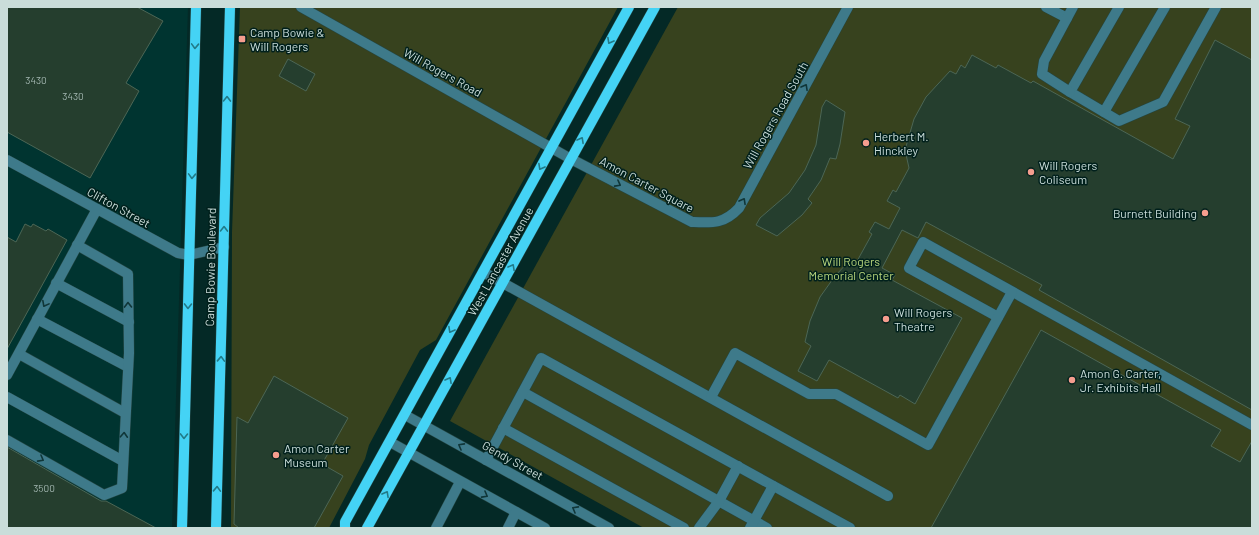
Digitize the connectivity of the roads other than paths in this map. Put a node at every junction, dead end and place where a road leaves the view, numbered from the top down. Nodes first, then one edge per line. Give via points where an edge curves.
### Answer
1 (196, 7) edge
2 (230, 7) edge
3 (301, 7) edge
4 (629, 7) edge
5 (655, 7) edge
6 (848, 7) edge
7 (1046, 7) edge
8 (1073, 7) edge
9 (1119, 7) edge
10 (1165, 7) edge
11 (1216, 7) edge
12 (1067, 18) junction
13 (1070, 92) junction
14 (1104, 112) junction
15 (552, 148) junction
16 (571, 159) junction
17 (7, 160) edge
18 (96, 210) junction
19 (712, 223) joint
20 (77, 245) junction
21 (224, 247) junction
22 (190, 255) junction
23 (483, 272) junction
24 (503, 282) junction
25 (56, 284) junction
26 (1012, 292) junction
27 (998, 317) junction
28 (37, 319) junction
29 (129, 322) junction
30 (19, 354) junction
31 (128, 367) junction
32 (7, 375) edge
33 (523, 392) junction
34 (7, 397) edge
35 (711, 397) junction
36 (125, 413) junction
37 (404, 415) junction
38 (424, 425) junction
39 (1252, 425) edge
40 (503, 428) junction
41 (7, 440) edge
42 (390, 442) junction
43 (408, 453) junction
44 (486, 460) junction
45 (123, 461) junction
46 (738, 466) junction
47 (460, 482) junction
48 (773, 486) junction
49 (888, 496) dead end
50 (718, 501) junction
51 (516, 512) junction
52 (752, 524) edge
53 (182, 528) edge
54 (216, 528) edge
55 (345, 528) edge
56 (367, 528) edge
57 (436, 528) edge
58 (508, 528) edge
59 (545, 528) edge
60 (609, 528) edge
61 (684, 528) edge
62 (700, 528) edge
63 (767, 528) edge
64 (850, 528) edge

1 -> 22 main road, Camp Bowie Boulevard
21 -> 2 main road, Camp Bowie Boulevard
3 - 15 street, Will Rogers Road
4 -> 15 main road, West Lancaster Avenue
16 -> 5 main road, West Lancaster Avenue
19 -> 6 street, Will Rogers Road South via 729,218 739,208
7 - 12 street
8 - 12 street
9 - 13 street
10 - 14 street
11 - 14 street via 1163,102 1118,121
12 - 13 street via 1044,61 1042,74
13 - 14 street
15 - 16 street, Will Rogers Road
15 -> 23 main road, West Lancaster Avenue
16 -> 19 street, Amon Carter Square via 692,222
24 -> 16 main road, West Lancaster Avenue
17 - 18 street, Clifton Street
18 - 20 street
18 - 22 street, Clifton Street via 178,254
20 - 25 street
29 -> 20 street via 128,274
21 - 22 street, Clifton Street
54 -> 21 main road, Camp Bowie Boulevard
22 -> 53 main road, Camp Bowie Boulevard
23 - 24 street
23 -> 37 main road, West Lancaster Avenue
24 - 35 street
38 -> 24 main road, West Lancaster Avenue
25 -> 28 street
25 - 29 street
26 - 27 street
26 - 27 street via 923,242 912,261 909,268
26 - 39 street
27 - 35 street via 928,445 836,394 809,394 735,353
28 - 30 street
28 - 31 street
29 - 31 street
30 - 32 street
30 - 36 street
31 - 36 street
33 - 40 street
33 - 46 street via 541,358
33 - 50 street
34 - 45 street
35 - 49 street
45 -> 36 street
37 - 38 street, Gendy Street
37 - 42 main road, West Lancaster Avenue
38 - 43 main road, West Lancaster Avenue
44 -> 38 street, Gendy Street
40 - 44 street
40 - 61 street
41 -> 45 street via 104,495 122,488
42 - 43 street
42 - 55 main road, West Lancaster Avenue via 345,522
43 - 47 street
56 -> 43 main road, West Lancaster Avenue
60 -> 44 street, Gendy Street
46 - 48 street
46 - 50 street
47 -> 51 street
47 - 57 street
48 - 52 street
48 - 64 street
50 - 52 street
50 - 62 street
51 - 58 street
51 - 59 street
52 - 63 street

